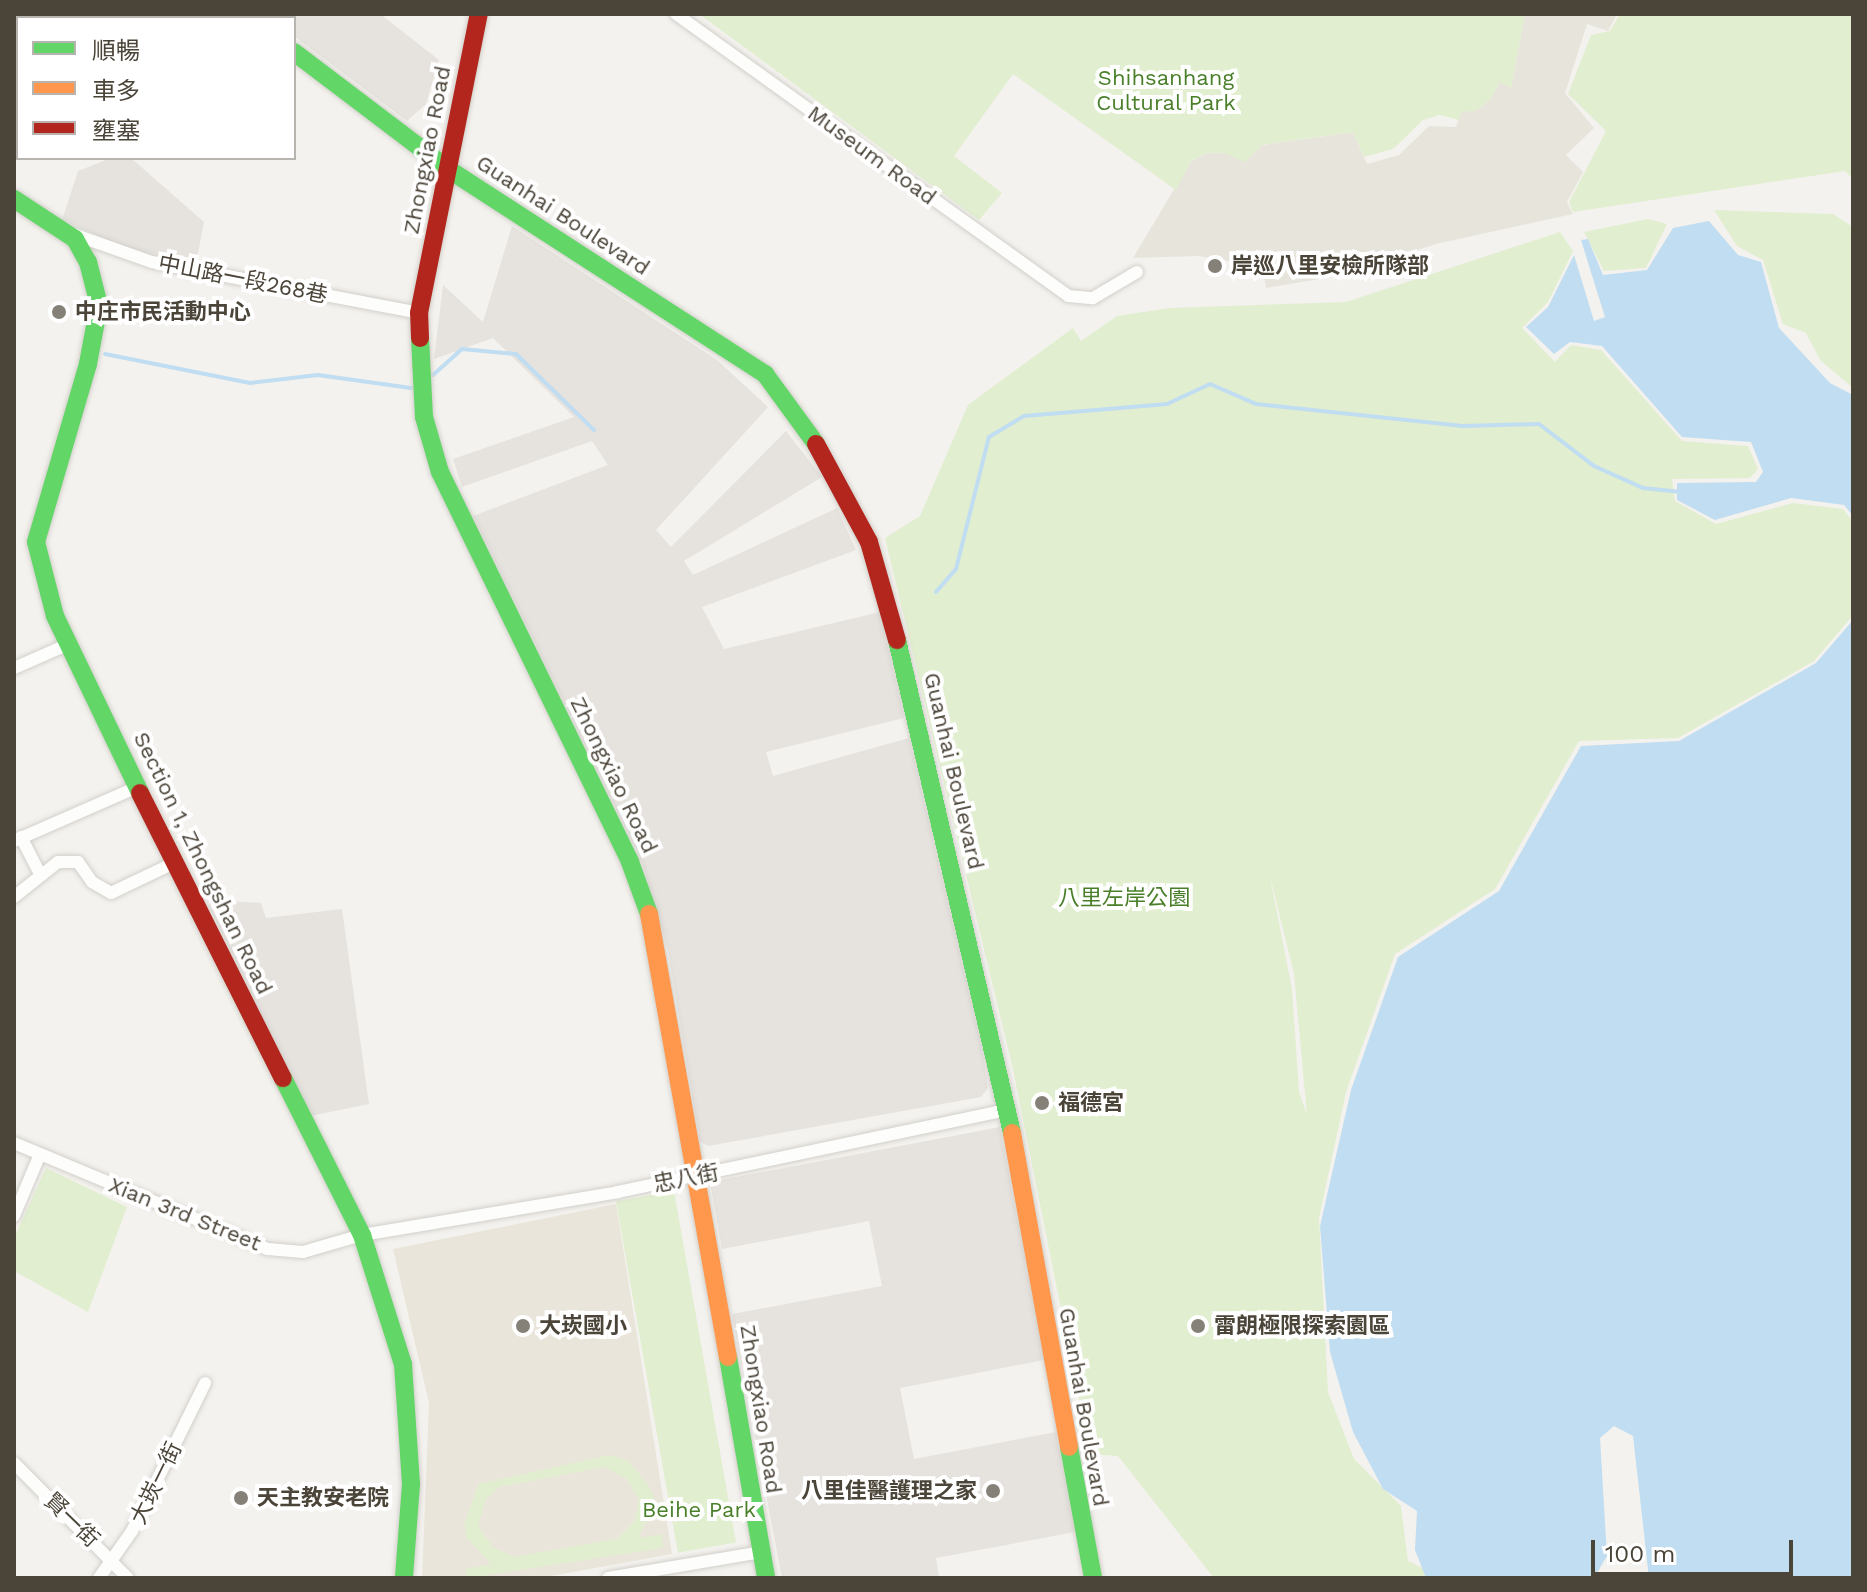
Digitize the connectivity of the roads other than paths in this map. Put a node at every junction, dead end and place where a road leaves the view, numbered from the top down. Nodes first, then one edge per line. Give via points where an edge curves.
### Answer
1 (479, 14) edge
2 (676, 14) edge
3 (296, 54) edge
4 (448, 169) junction
5 (16, 206) edge
6 (70, 233) junction
7 (1137, 272) dead end
8 (419, 313) junction
9 (69, 644) junction
10 (14, 668) edge
11 (137, 787) junction
12 (18, 839) edge
13 (174, 863) junction
14 (40, 874) junction
15 (14, 897) edge
16 (1008, 1110) junction
17 (14, 1143) edge
18 (40, 1154) junction
19 (698, 1176) junction
20 (14, 1216) edge
21 (362, 1235) junction
22 (205, 1383) dead end
23 (14, 1463) edge
24 (761, 1552) junction
25 (114, 1560) junction
26 (99, 1578) edge
27 (128, 1578) edge
28 (404, 1578) edge
29 (608, 1578) edge
30 (766, 1578) edge
31 (1093, 1578) edge

1 - 4 street, Zhongxiao Road
2 - 7 street, Museum Road via 1068,296 1093,298
3 - 4 street, Guanhai Boulevard
4 - 8 street, Zhongxiao Road
4 - 16 street, Guanhai Boulevard via 765,374 818,447 869,542
5 - 6 street
6 - 8 street, 中山路一段268巷 via 152,262
6 - 9 street, Section 1, Zhongshan Road via 97,289 98,324 36,542 39,569
8 - 19 street, Zhongxiao Road via 424,417 440,472 630,862 655,929
9 - 10 street
9 - 11 street, Section 1, Zhongshan Road
11 - 12 street
11 - 13 street, Section 1, Zhongshan Road
12 - 14 street
13 - 14 street via 111,893 92,882 78,862 58,862
13 - 21 street, Section 1, Zhongshan Road
14 - 15 street
16 - 19 street, 忠八街
16 - 31 street, Guanhai Boulevard
17 - 18 street, Xian 3rd Street
18 - 20 street
18 - 21 street, Xian 3rd Street via 268,1249 303,1252
19 - 21 street, 忠八街
19 - 24 street, Zhongxiao Road
21 - 28 street, Section 1, Zhongshan Road via 403,1364 412,1503
22 - 25 street, 大崁一街
23 - 25 street, 賢一街
24 - 29 street
24 - 30 street, Zhongxiao Road
25 - 26 street, 大崁一街
25 - 27 street, 賢一街

